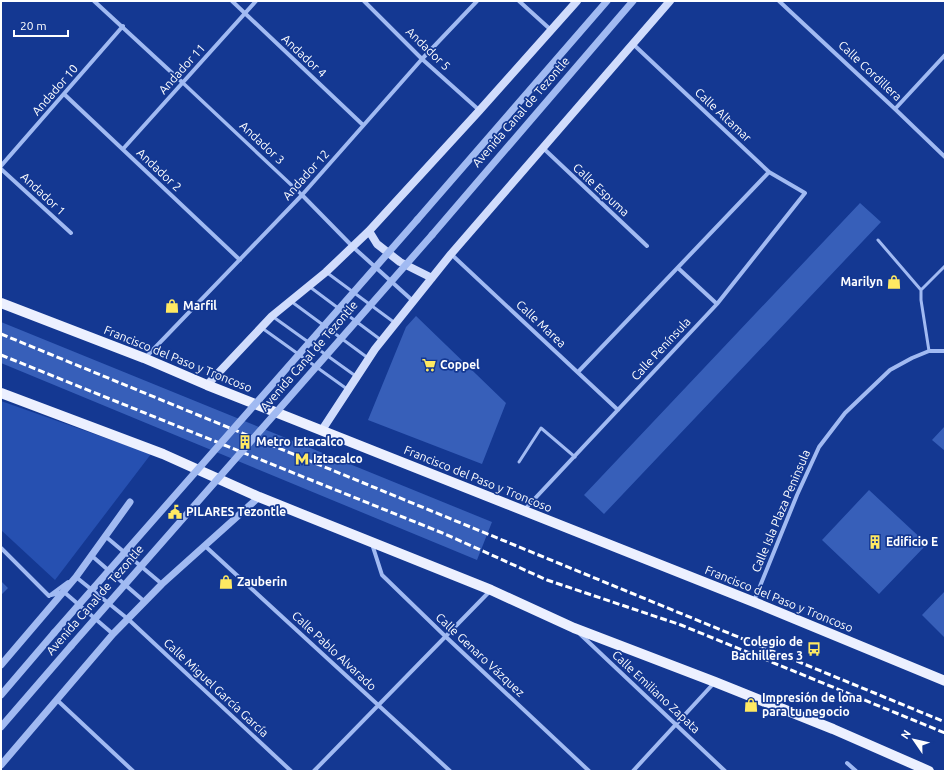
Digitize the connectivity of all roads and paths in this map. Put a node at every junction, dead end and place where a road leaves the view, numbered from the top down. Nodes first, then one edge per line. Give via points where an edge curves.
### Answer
1 (94, 1) edge
2 (232, 1) edge
3 (256, 1) edge
4 (364, 1) edge
5 (477, 1) edge
6 (519, 1) edge
7 (577, 1) edge
8 (607, 1) edge
9 (633, 1) edge
10 (670, 1) edge
11 (779, 1) edge
12 (245, 13) junction
13 (123, 26) junction
14 (552, 30) junction
15 (633, 44) junction
16 (945, 55) edge
17 (422, 59) junction
18 (183, 83) junction
19 (64, 94) junction
20 (895, 109) junction
21 (479, 111) junction
22 (363, 125) junction
23 (542, 147) junction
24 (123, 150) junction
25 (945, 158) edge
26 (1, 167) edge
27 (769, 172) junction
28 (805, 193) joint
29 (302, 195) junction
30 (369, 231) junction
31 (71, 234) dead end
32 (878, 240) dead end
33 (647, 246) dead end
34 (353, 247) junction
35 (451, 254) junction
36 (240, 260) junction
37 (945, 266) edge
38 (678, 268) junction
39 (326, 272) junction
40 (432, 278) junction
41 (309, 286) junction
42 (921, 290) junction
43 (291, 301) junction
44 (413, 301) junction
45 (1, 303) edge
46 (717, 304) junction
47 (272, 316) junction
48 (395, 324) junction
49 (262, 328) junction
50 (382, 340) junction
51 (929, 351) junction
52 (945, 351) edge
53 (144, 358) junction
54 (369, 358) junction
55 (578, 372) junction
56 (357, 377) junction
57 (207, 385) junction
58 (348, 390) junction
59 (1, 393) edge
60 (618, 410) junction
61 (322, 430) junction
62 (574, 457) junction
63 (519, 462) dead end
64 (259, 497) junction
65 (130, 502) dead end
66 (523, 511) junction
67 (106, 536) junction
68 (372, 543) junction
69 (205, 546) junction
70 (1, 548) edge
71 (92, 556) junction
72 (76, 577) junction
73 (162, 584) junction
74 (491, 590) junction
75 (64, 592) junction
76 (49, 596) junction
77 (144, 602) junction
78 (754, 602) junction
79 (128, 619) junction
80 (574, 628) junction
81 (113, 634) junction
82 (445, 636) junction
83 (1, 664) edge
84 (945, 681) edge
85 (715, 682) junction
86 (1, 695) edge
87 (57, 700) junction
88 (379, 705) junction
89 (677, 724) junction
90 (1, 727) edge
91 (847, 763) dead end
92 (1, 765) edge
93 (133, 771) edge
94 (291, 771) edge
95 (314, 771) edge
96 (450, 771) edge
97 (589, 771) edge
98 (633, 771) edge
99 (725, 771) edge
100 (856, 771) edge
101 (929, 771) edge

1 - 13 street, Andador 3
2 - 12 street, Andador 4
3 - 12 street, Andador 11
4 - 17 street, Andador 5
5 - 17 street, Andador 12
6 - 14 street
7 - 14 main road
8 - 86 street, Avenida Canal de Tezontle, bridge
9 - 90 street, Avenida Canal de Tezontle, bridge
10 - 15 main road
11 - 20 street, Calle Cordillera
12 - 18 street, Andador 11
12 - 22 street, Andador 4
13 - 18 street, Andador 3
13 - 19 street, Andador 10
14 - 21 main road
15 - 23 main road
15 - 27 street, Calle Altamar
16 - 20 street
17 - 21 street, Andador 5
17 - 22 street, Andador 12
18 - 24 street, Andador 11
18 - 29 street, Andador 3
19 - 24 street, Andador 2
19 - 26 street, Andador 10
20 - 25 street, Calle Cordillera
21 - 30 main road
22 - 29 street, Andador 12
23 - 33 street, Calle Espuma
23 - 35 main road
24 - 36 street, Andador 2
26 - 31 street, Andador 1
27 - 28 street, Calle Altamar
27 - 38 street
28 - 46 street, Calle Península
29 - 34 street, Andador 3
29 - 36 street, Andador 12
30 - 34 main road
30 - 40 main road via 377,244 400,262
32 - 42 lane
34 - 39 main road
34 - 44 street, Andador 3
35 - 40 main road
35 - 55 street, Calle Marea
36 - 53 street, Andador 12
37 - 42 lane
38 - 46 street
38 - 55 street
39 - 41 main road
39 - 48 lane
40 - 44 main road
41 - 43 main road
41 - 50 lane
42 - 51 lane
43 - 47 main road
43 - 54 lane
44 - 48 main road
45 - 53 main road, Francisco del Paso y Troncoso
46 - 60 street, Calle Península
47 - 49 main road
47 - 56 lane
48 - 50 main road
49 - 57 main road
49 - 58 lane
50 - 54 main road
51 - 52 street, Calle Isla Plaza Peninsula
51 - 78 street, Calle Isla Plaza Peninsula via 890,370 845,414 819,447
53 - 57 main road, Francisco del Paso y Troncoso
54 - 56 main road
55 - 60 street, Calle Marea
56 - 58 main road
57 - 61 main road, Francisco del Paso y Troncoso
58 - 61 main road
59 - 64 main road via 163,454
60 - 62 street, Calle Península
61 - 66 main road, Francisco del Paso y Troncoso
62 - 63 lane via 541,428
62 - 66 street, Calle Península
64 - 68 main road
64 - 69 street
65 - 67 street
66 - 78 main road, Francisco del Paso y Troncoso
67 - 71 street
67 - 73 street
68 - 74 main road
68 - 82 street, Calle Genaro Vázquez via 382,575
69 - 73 street
69 - 88 street, Calle Pablo Alvarado
70 - 76 street
71 - 72 street
71 - 77 street
72 - 75 street
72 - 76 street
72 - 79 street, Calle Miguel García García
73 - 77 street
74 - 80 main road
74 - 82 street
75 - 76 street
75 - 81 street
75 - 83 street
77 - 79 street
78 - 84 main road, Francisco del Paso y Troncoso
79 - 81 street
79 - 94 street, Calle Miguel García García
80 - 85 main road
80 - 89 street, Calle Emiliano Zapata
81 - 87 street
82 - 88 street
82 - 97 street, Calle Genaro Vázquez
85 - 89 street
85 - 101 main road
87 - 92 street
87 - 93 street
88 - 95 street
88 - 96 street, Calle Pablo Alvarado
89 - 98 street
89 - 99 street, Calle Emiliano Zapata
91 - 100 street

